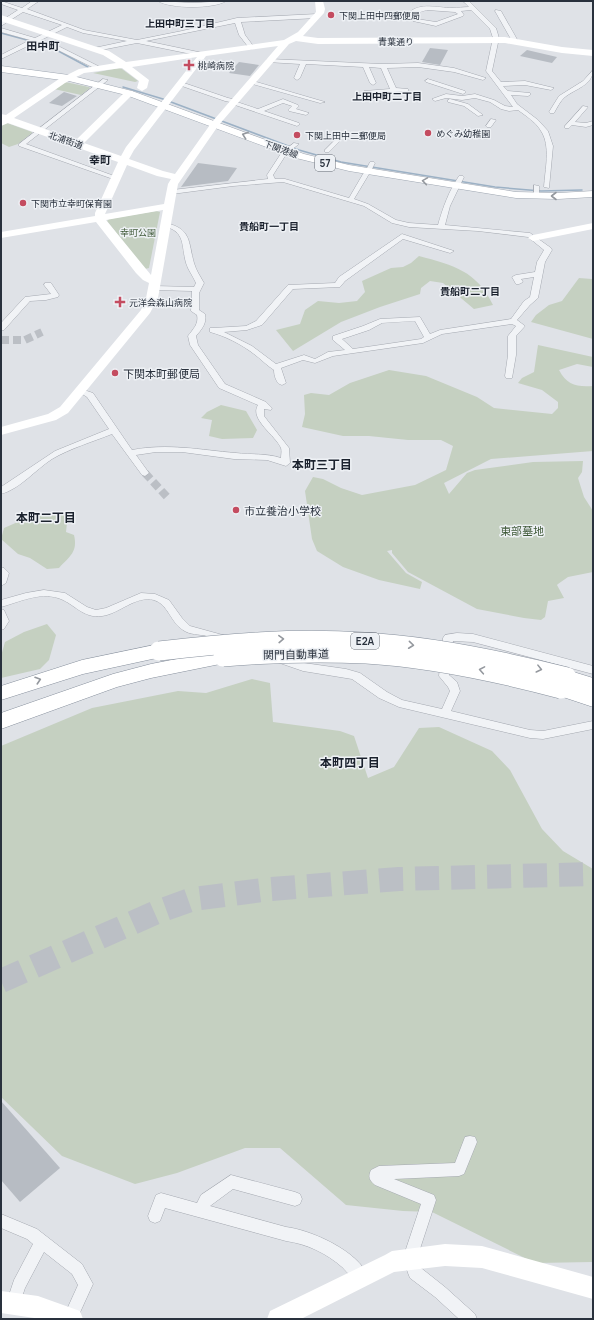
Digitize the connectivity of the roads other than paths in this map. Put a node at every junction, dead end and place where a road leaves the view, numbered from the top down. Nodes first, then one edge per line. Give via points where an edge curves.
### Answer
1 (36, 1) edge
2 (161, 1) edge
3 (223, 1) edge
4 (319, 1) edge
5 (466, 1) edge
6 (1, 2) edge
7 (471, 8) junction
8 (23, 10) junction
9 (457, 10) junction
10 (498, 11) dead end
11 (317, 16) junction
12 (237, 20) junction
13 (3, 21) edge
14 (67, 25) junction
15 (1, 30) edge
16 (50, 34) junction
17 (296, 38) junction
18 (497, 39) junction
19 (138, 41) junction
20 (515, 41) junction
21 (34, 42) junction
22 (286, 42) junction
23 (250, 47) junction
24 (96, 49) junction
25 (593, 53) edge
26 (201, 54) junction
27 (1, 57) edge
28 (269, 61) junction
29 (304, 63) junction
30 (123, 65) junction
31 (364, 65) junction
32 (1, 66) edge
33 (383, 66) junction
34 (98, 68) junction
35 (1, 69) edge
36 (85, 70) junction
37 (489, 71) junction
38 (593, 72) edge
39 (72, 76) junction
40 (297, 78) dead end
41 (428, 81) dead end
42 (102, 82) junction
43 (251, 82) junction
44 (585, 82) junction
45 (373, 83) dead end
46 (181, 84) junction
47 (500, 84) junction
48 (593, 84) edge
49 (142, 88) junction
50 (551, 88) dead end
51 (393, 90) junction
52 (406, 90) dead end
53 (366, 92) dead end
54 (129, 93) junction
55 (506, 93) junction
56 (528, 94) dead end
57 (471, 96) junction
58 (167, 101) junction
59 (322, 102) dead end
60 (236, 103) junction
61 (585, 107) dead end
62 (519, 108) junction
63 (258, 111) junction
64 (552, 112) dead end
65 (306, 113) dead end
66 (480, 115) dead end
67 (3, 120) edge
68 (218, 120) junction
69 (593, 121) edge
70 (297, 124) dead end
71 (39, 131) junction
72 (340, 138) dead end
73 (78, 144) junction
74 (290, 148) junction
75 (327, 151) dead end
76 (124, 160) junction
77 (370, 169) junction
78 (177, 177) junction
79 (115, 178) junction
80 (272, 180) junction
81 (458, 183) junction
82 (593, 185) edge
83 (547, 187) junction
84 (536, 191) junction
85 (172, 192) junction
86 (593, 194) edge
87 (350, 201) junction
88 (169, 206) junction
89 (99, 218) junction
90 (166, 225) junction
91 (593, 226) edge
92 (441, 227) junction
93 (1, 236) edge
94 (533, 238) junction
95 (450, 251) dead end
96 (538, 274) junction
97 (519, 282) dead end
98 (155, 284) junction
99 (48, 285) dead end
100 (196, 290) junction
101 (512, 321) junction
102 (201, 325) junction
103 (1, 328) edge
104 (213, 330) junction
105 (428, 338) junction
106 (351, 351) junction
107 (276, 367) junction
108 (509, 376) dead end
109 (282, 383) dead end
110 (81, 390) junction
111 (114, 430) junction
112 (1, 432) edge
113 (130, 453) junction
114 (145, 472) tunnel mouth
115 (1, 491) edge
116 (1, 570) edge
117 (1, 584) edge
118 (1, 604) edge
119 (1, 612) edge
120 (1, 627) edge
121 (223, 657) junction
122 (593, 670) edge
123 (564, 683) junction
124 (593, 685) edge
125 (1, 693) edge
126 (593, 700) edge
127 (1, 708) edge
128 (445, 714) junction
129 (1, 721) edge
130 (593, 725) edge
131 (470, 1142) dead end
132 (295, 1199) dead end
133 (200, 1211) junction
134 (156, 1216) dead end
135 (1, 1221) edge
136 (42, 1242) junction
137 (410, 1258) junction
138 (361, 1276) junction
139 (593, 1288) edge
140 (7, 1303) edge
141 (71, 1319) edge
142 (278, 1319) edge
143 (470, 1319) edge

1 - 8 street
2 - 3 street via 172,4 212,4
4 - 11 street via 321,11
5 - 7 street
6 - 8 street
7 - 9 street
7 - 18 street via 493,28
8 - 13 street
8 - 14 street
9 - 9 street via 460,15 436,24 415,20 411,13 430,7 446,11
10 - 20 street
11 - 12 street
11 - 17 street
12 - 19 street
12 - 23 street via 242,35
13 - 16 street
14 - 16 street
14 - 19 street via 87,32
15 - 21 street
16 - 21 street
16 - 24 street
17 - 18 street, 青葉通り via 314,41
17 - 22 street
18 - 20 street, 青葉通り
18 - 37 street
19 - 24 street
19 - 26 street
20 - 25 street, 青葉通り
21 - 27 street
21 - 34 street via 52,45
21 - 36 street
22 - 23 street
22 - 28 street
23 - 26 street
24 - 30 street
26 - 30 street
26 - 46 street via 202,57
28 - 29 street
28 - 43 street
29 - 31 street
29 - 40 street
30 - 34 street
30 - 49 street via 144,80
31 - 33 street
31 - 45 street
32 - 39 main road, 下関港線 / 57
33 - 37 street via 422,65 454,70 484,80
33 - 51 street
34 - 36 street
35 - 39 main road, 下関港線 / 57
36 - 39 street
37 - 47 street
38 - 44 street
39 - 42 main road, 下関港線 / 57
39 - 67 street
41 - 57 street via 451,90 467,92
42 - 49 main road, 下関港線 / 57
42 - 54 main road, 下関港線 / 57
42 - 71 street
43 - 59 street via 289,96
43 - 60 street
44 - 48 street
44 - 64 street via 561,97
46 - 58 street
46 - 60 street
47 - 50 street via 525,83
47 - 55 street
49 - 58 main road, 下関港線 / 57
51 - 52 street
51 - 53 street
54 - 58 main road, 下関港線 / 57
54 - 73 street
55 - 56 street
55 - 62 street
57 - 62 street via 492,101 503,108
57 - 66 street via 438,98 466,105
58 - 68 main road, 下関港線 / 57
58 - 76 street via 129,149
60 - 63 street
60 - 68 street
61 - 69 street via 569,125 586,125
62 - 83 street via 542,127 548,139 550,146
63 - 65 street via 283,101 296,106 291,110
63 - 70 street
67 - 71 street, 北浦街道
68 - 74 main road, 下関港線 / 57
68 - 78 street
71 - 73 street, 北浦街道
71 - 79 street via 21,145
72 - 75 street
73 - 76 street, 北浦街道
74 - 77 main road, 下関港線 / 57 via 322,162
74 - 80 street via 270,175
76 - 78 street, 北浦街道 via 161,174
76 - 79 street
77 - 81 main road, 下関港線 / 57
77 - 87 street
78 - 85 street
79 - 89 street
80 - 85 street
80 - 87 street via 290,182
81 - 84 main road, 下関港線 / 57 via 510,194
81 - 92 street
82 - 83 main road, 下関港線 / 57
83 - 84 main road, 下関港線 / 57
86 -> 84 main road, 下関港線 / 57
85 - 88 street
87 - 92 street via 371,207 394,222
88 - 89 street
88 - 90 street
89 - 93 street
89 - 98 street via 140,271
90 - 98 street
90 - 100 street via 175,227 184,235 190,264 200,283
91 - 94 street
92 - 94 street via 524,234
94 - 96 street via 548,250 542,258
95 - 104 street via 402,236 337,285 291,286 259,322 246,328
96 - 97 street via 516,277
96 - 101 street via 534,298
98 - 100 street
98 - 110 street via 146,311
99 - 103 street via 55,295 28,299
100 - 102 street via 195,311 201,314
101 - 105 street via 440,332
101 - 108 street via 520,326 512,336
102 - 104 street
102 - 113 street via 192,336 194,345 222,386 265,406 260,408 260,416 285,448 286,463 262,457 234,456 190,449 150,449
104 - 107 street via 248,345
105 - 106 street via 423,341
105 - 106 street via 418,319 383,320 336,338
106 - 107 street via 326,356 317,362 304,357
107 - 109 street
110 - 111 street via 90,396
110 - 112 street via 60,414
111 - 113 street
111 - 115 street via 41,462 13,486
113 - 114 street
116 - 117 street via 4,573
118 - 128 street via 24,596 52,594 69,599 84,610 102,613 148,595 166,602 182,624 190,629 303,667 356,676 399,703
119 - 120 street via 4,621
123 -> 121 highway, 関門自動車道 / E2A, bridge via 380,656 302,653
121 - 127 highway, 関門自動車道 / E2A via 119,672
121 - 129 highway via 113,681
122 - 128 street via 473,638 448,638 444,676 455,691
123 - 124 highway, 関門自動車道 / E2A
125 -> 123 highway, 関門自動車道 / E2A, bridge via 82,667 159,651 262,640 340,639 466,653 502,660
123 - 126 highway, 関門自動車道 / E2A
128 - 130 street via 543,735
131 - 137 street via 459,1169 376,1175 380,1180 429,1200
132 - 133 street via 231,1182 206,1200
133 - 134 street via 161,1200
133 - 138 street via 303,1237 339,1255
135 - 136 street via 32,1234
136 - 140 street
136 - 141 street via 77,1269 86,1284
137 - 138 street via 392,1262
137 - 139 street via 477,1256
137 - 143 street via 415,1273
138 - 142 street
140 - 141 street via 38,1307

